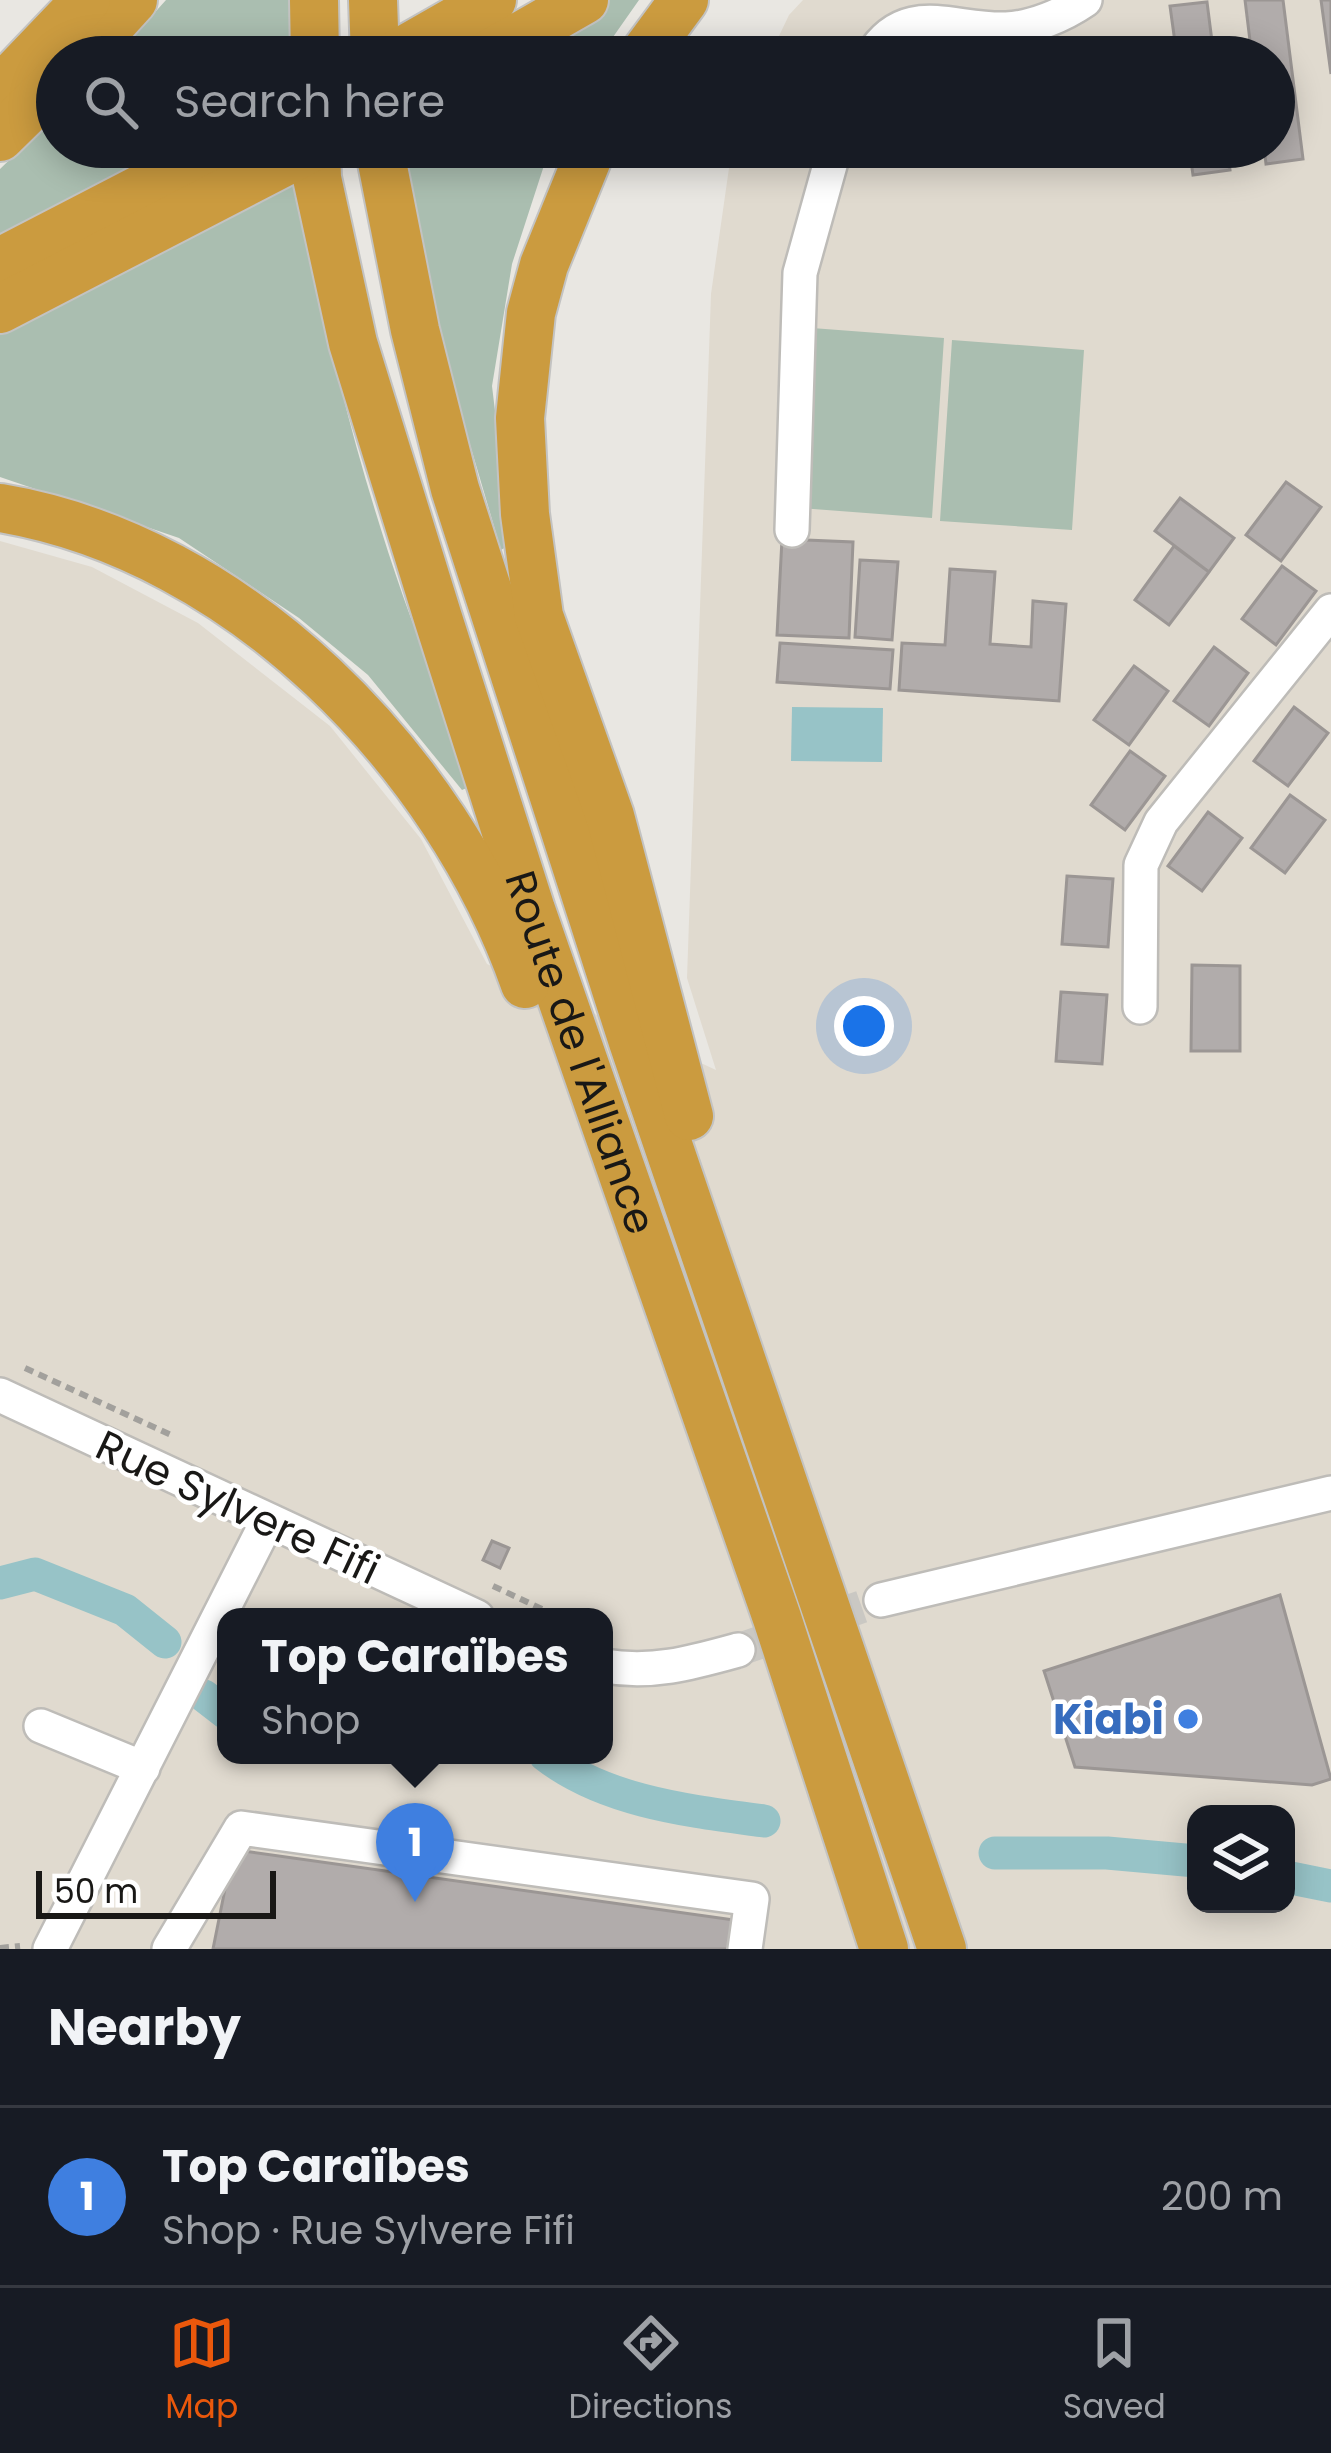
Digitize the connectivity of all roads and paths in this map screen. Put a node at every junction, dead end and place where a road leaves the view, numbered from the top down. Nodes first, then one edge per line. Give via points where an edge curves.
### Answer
1 (86, 0) edge
2 (133, 0) edge
3 (314, 0) edge
4 (373, 0) edge
5 (492, 0) edge
6 (551, 0) edge
7 (584, 0) edge
8 (684, 0) edge
9 (1085, 0) edge
10 (916, 10) edge
11 (52, 36) edge
12 (100, 36) edge
13 (315, 36) edge
14 (374, 36) edge
15 (476, 36) edge
16 (490, 36) edge
17 (497, 36) edge
18 (657, 36) edge
19 (886, 36) edge
20 (36, 52) edge
21 (3, 87) edge
22 (36, 102) edge
23 (0, 137) edge
24 (226, 168) edge
25 (228, 168) edge
26 (316, 168) edge
27 (383, 168) edge
28 (583, 168) edge
29 (829, 168) edge
30 (0, 262) edge
31 (0, 309) edge
32 (0, 508) edge
33 (792, 530) dead end
34 (1331, 611) edge
35 (1140, 1007) dead end
36 (717, 1293) junction
37 (662, 1298) junction
38 (0, 1395) edge
39 (1331, 1493) edge
40 (267, 1522) junction
41 (881, 1600) tunnel mouth
42 (223, 1608) edge
43 (456, 1608) edge
44 (217, 1620) edge
45 (738, 1649) tunnel mouth
46 (613, 1667) edge
47 (859, 1703) junction
48 (41, 1726) dead end
49 (142, 1768) junction
50 (42, 1943) edge
51 (0, 1948) edge
52 (169, 1949) edge
53 (745, 1949) edge
54 (884, 1949) edge
55 (942, 1949) edge
56 (976, 1949) edge

1 - 11 highway
2 - 12 highway
3 - 13 highway
4 - 14 highway
5 - 15 highway
6 - 16 highway
7 - 17 highway
8 - 18 highway
9 - 10 street via 1009,29
10 - 19 street
20 - 21 highway
22 - 23 highway
24 - 30 highway
25 - 31 highway
26 - 37 highway, Route de l'Alliance via 353,343
27 - 36 highway, Route de l'Alliance via 455,489
28 - 36 highway via 531,313 520,418 525,514 539,616 610,816 697,1144
29 - 33 street via 800,273
32 - 37 highway via 63,523 177,572 296,654 398,759 482,886 515,956 601,1204
34 - 35 street via 1150,843 1141,865
36 - 47 highway, Route de l'Alliance
37 - 54 highway, Route de l'Alliance
38 - 40 street, Rue Sylvere Fifi
39 - 41 street
40 - 42 street
40 - 43 street, Rue Sylvere Fifi
44 - 49 street
45 - 46 street via 674,1668
47 - 55 highway, Route de l'Alliance
47 - 56 highway
48 - 49 street
49 - 50 street
50 - 51 path
52 - 53 street via 241,1828 752,1899

